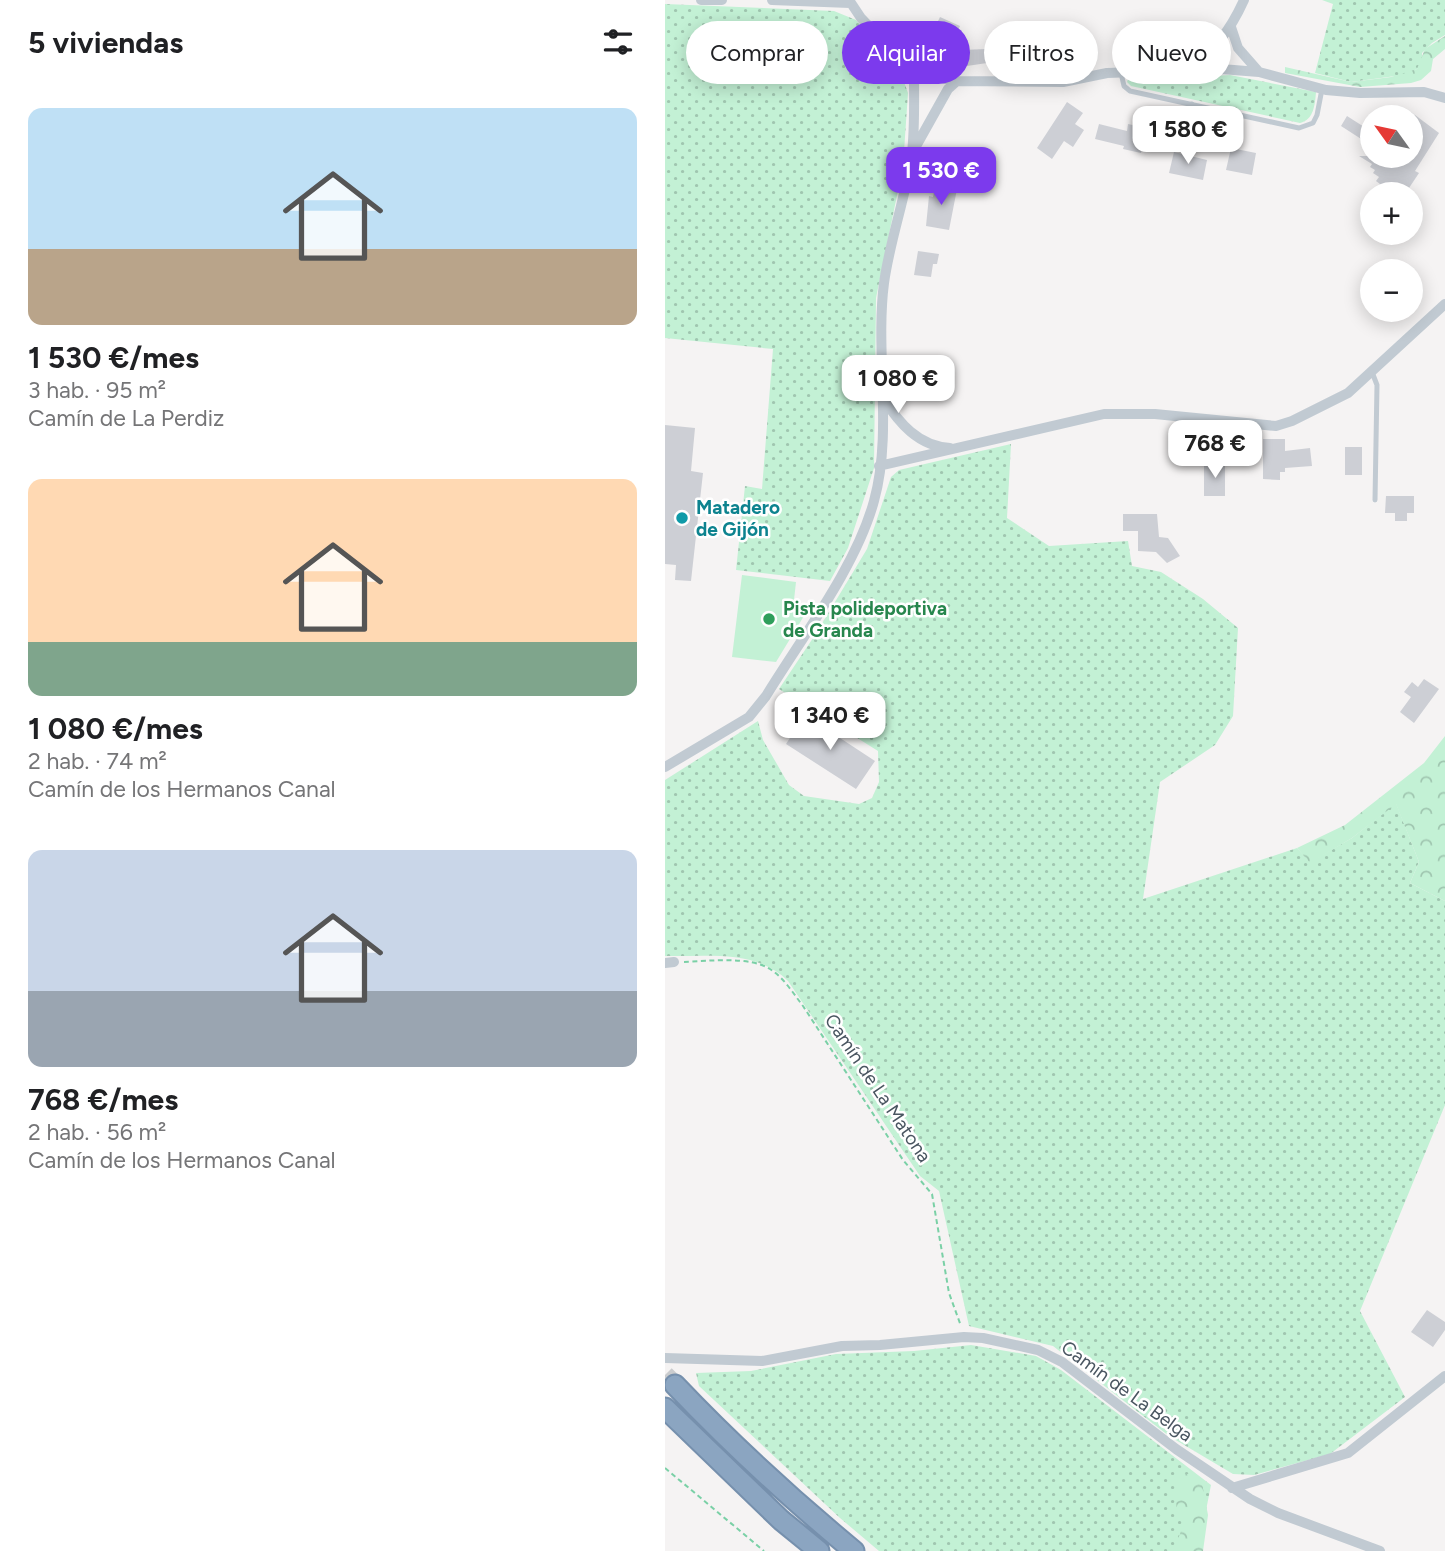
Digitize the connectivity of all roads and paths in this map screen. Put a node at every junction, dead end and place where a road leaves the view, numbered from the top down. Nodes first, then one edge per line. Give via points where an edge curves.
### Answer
1 (701, 0) edge
2 (722, 0) edge
3 (772, 0) edge
4 (1244, 0) edge
5 (849, 2) edge
6 (866, 21) edge
7 (1231, 27) joint
8 (1231, 70) edge
9 (1259, 72) junction
10 (1112, 74) edge
11 (970, 81) edge
12 (914, 84) edge
13 (954, 84) edge
14 (1124, 84) edge
15 (1322, 89) junction
16 (1445, 98) edge
17 (1192, 104) junction
18 (1191, 116) dead end
19 (912, 153) junction
20 (1445, 304) edge
21 (1372, 373) junction
22 (883, 398) junction
23 (956, 449) junction
24 (879, 466) junction
25 (1375, 500) dead end
26 (665, 767) edge
27 (670, 962) edge
28 (964, 1337) junction
29 (665, 1358) edge
30 (1445, 1376) edge
31 (675, 1385) tunnel mouth
32 (665, 1408) edge
33 (665, 1468) edge
34 (1232, 1488) junction
35 (764, 1551) edge
36 (820, 1551) edge
37 (854, 1551) edge
38 (1380, 1551) edge

1 - 2 street
3 - 5 street
4 - 7 street
5 - 6 street
7 - 9 street via 1238,48
8 - 9 street
9 - 15 street
10 - 11 street via 1063,82
12 - 19 street
13 - 19 street
14 - 17 lane via 1130,91
15 - 16 street via 1424,92
15 - 17 lane via 1317,115 1306,127
17 - 18 lane
19 - 22 street via 883,293
20 - 21 street
21 - 23 street via 1348,393 1276,426 1104,414
21 - 25 lane via 1377,385
22 - 23 street via 912,435
22 - 24 street
23 - 24 street
24 - 26 street via 874,500 853,556 766,696 749,717
27 - 28 path, Camín de La Matona via 755,963 785,982 903,1160 933,1194 949,1293
28 - 29 street, Camín de La Belga via 842,1346 761,1361
28 - 34 street, Camín de La Belga via 1050,1354
30 - 34 street via 1348,1453
31 - 37 highway via 794,1502
32 - 36 highway via 781,1520
33 - 35 path
34 - 38 street, Camín de La Belga via 1278,1513

